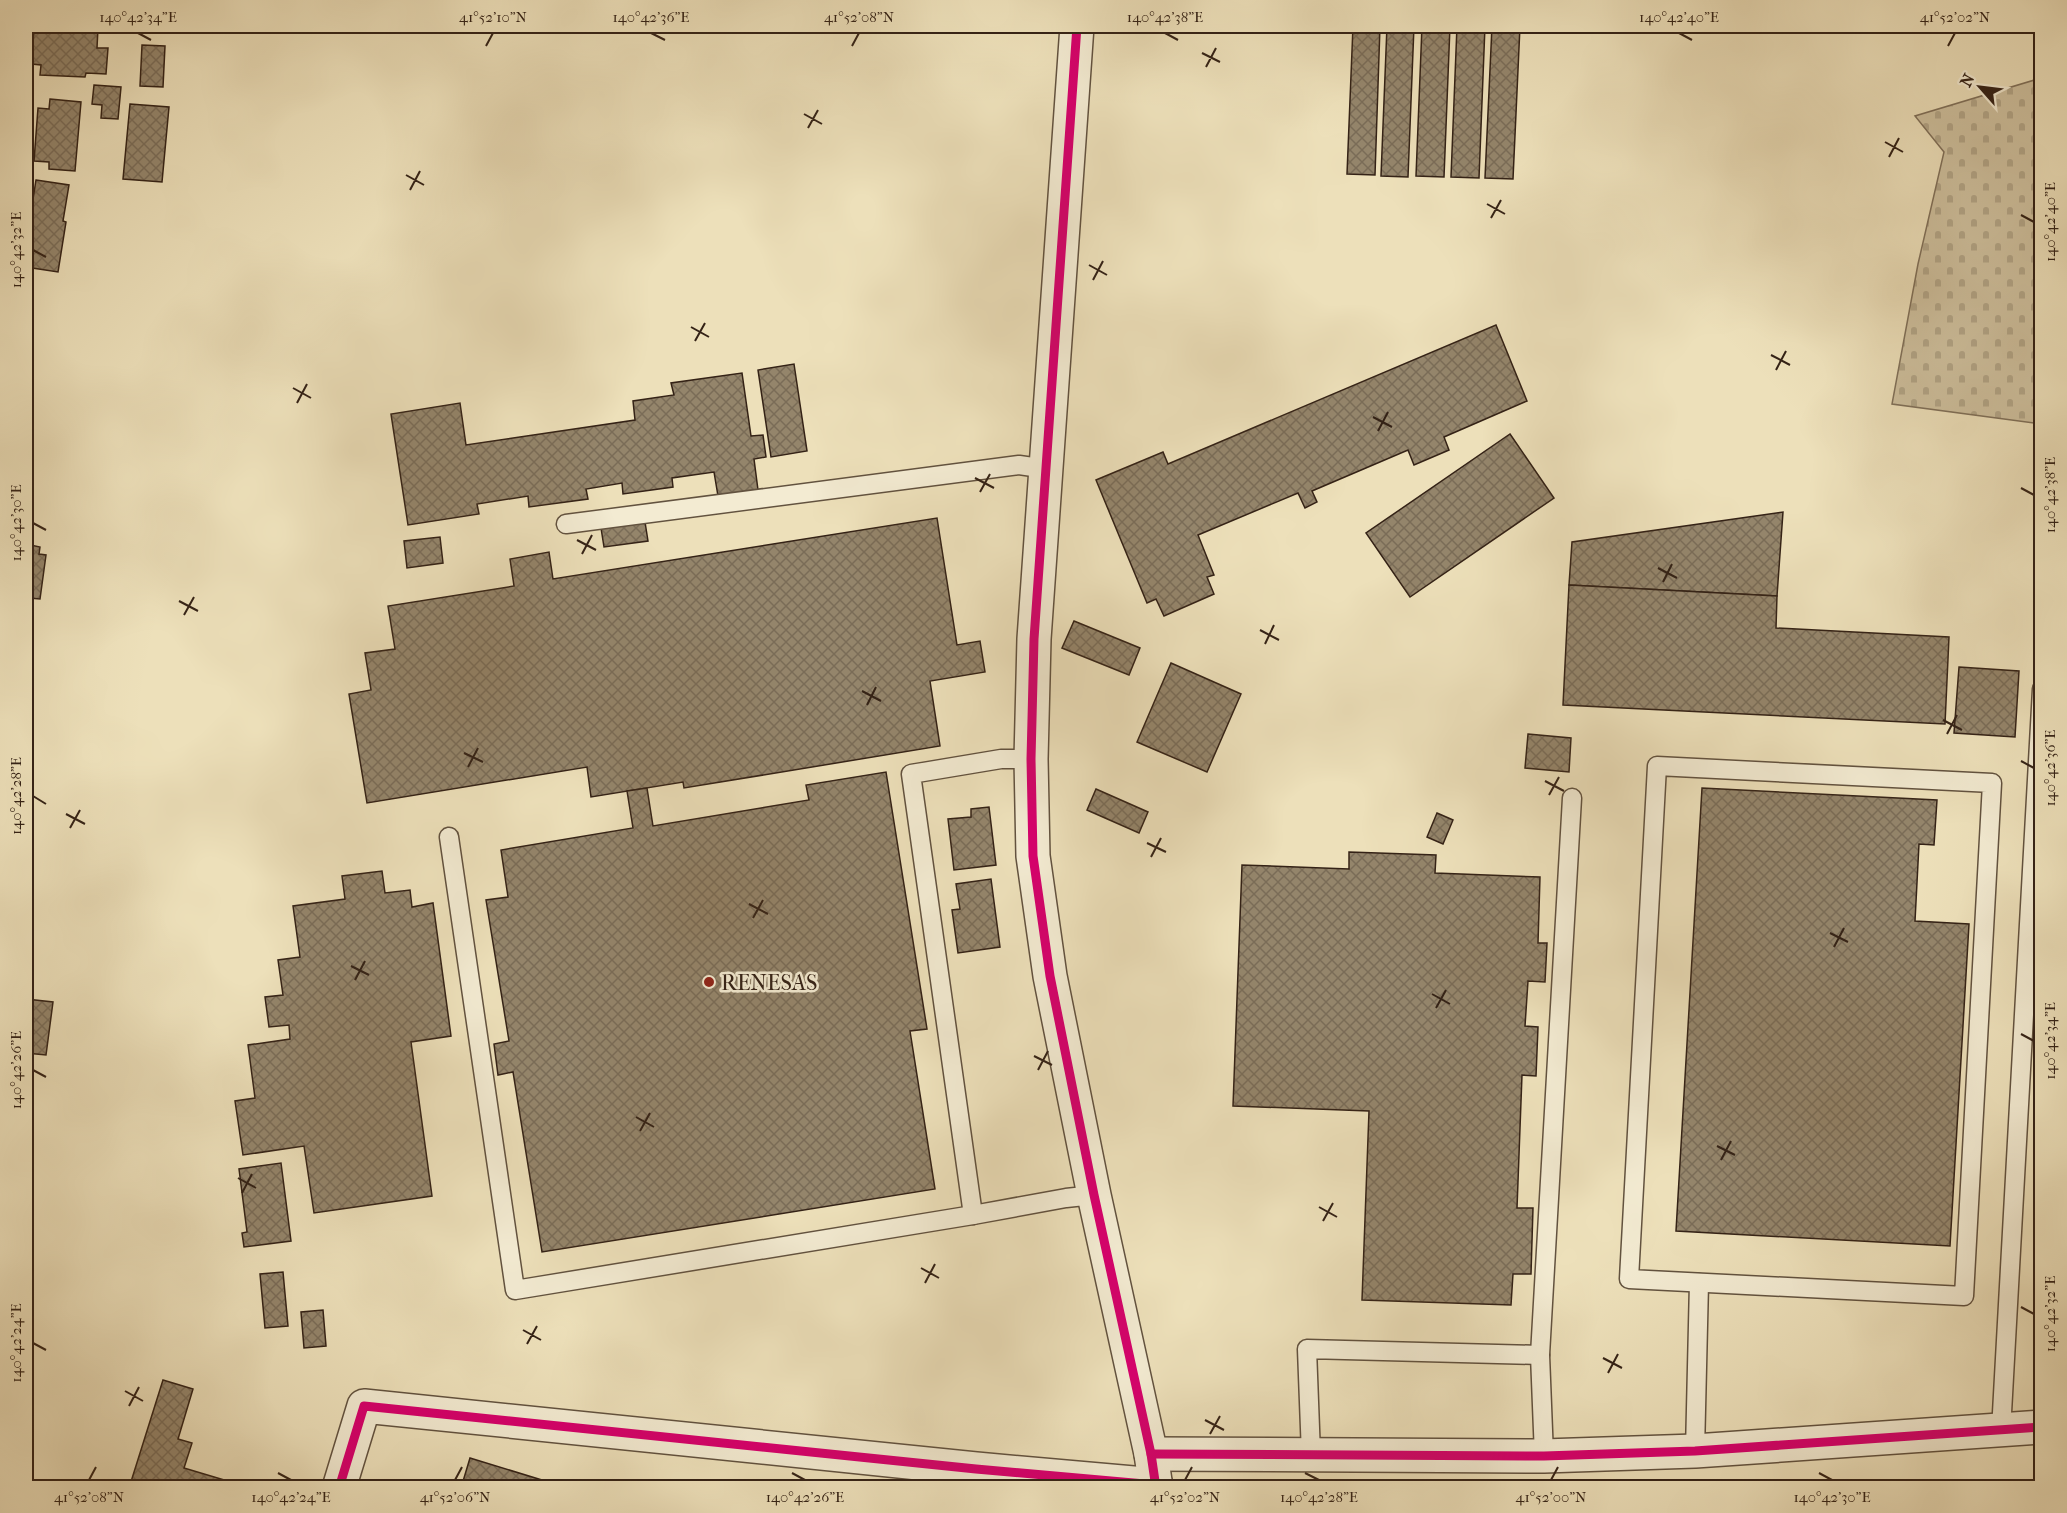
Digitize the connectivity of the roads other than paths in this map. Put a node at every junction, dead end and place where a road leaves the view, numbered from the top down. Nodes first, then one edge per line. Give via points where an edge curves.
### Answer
1 (1077, 26) edge
2 (1047, 469) junction
3 (566, 524) dead end
4 (2042, 689) edge
5 (1031, 759) junction
6 (1572, 798) dead end
7 (449, 837) dead end
8 (1094, 1195) junction
9 (973, 1215) junction
10 (1699, 1283) junction
11 (1540, 1355) junction
12 (2042, 1427) edge
13 (2001, 1431) junction
14 (1695, 1451) junction
15 (1151, 1454) junction
16 (1311, 1455) junction
17 (1544, 1456) junction
18 (1156, 1486) edge
19 (339, 1488) edge

1 - 2 street
2 - 3 lane via 1020,465
2 - 5 street via 1034,639
4 - 13 lane
5 - 8 street via 1033,856 1050,976
5 - 9 lane via 1001,759 911,774
6 - 11 lane
7 - 9 lane via 515,1290
8 - 9 lane
8 - 15 street
10 - 10 lane via 1964,1296 1992,783 1657,766 1629,1279
10 - 14 lane
11 - 16 lane via 1307,1349
11 - 17 lane
12 - 13 street
13 - 14 street
14 - 17 street
15 - 16 street
15 - 18 street
16 - 17 street
18 - 19 street via 364,1406

